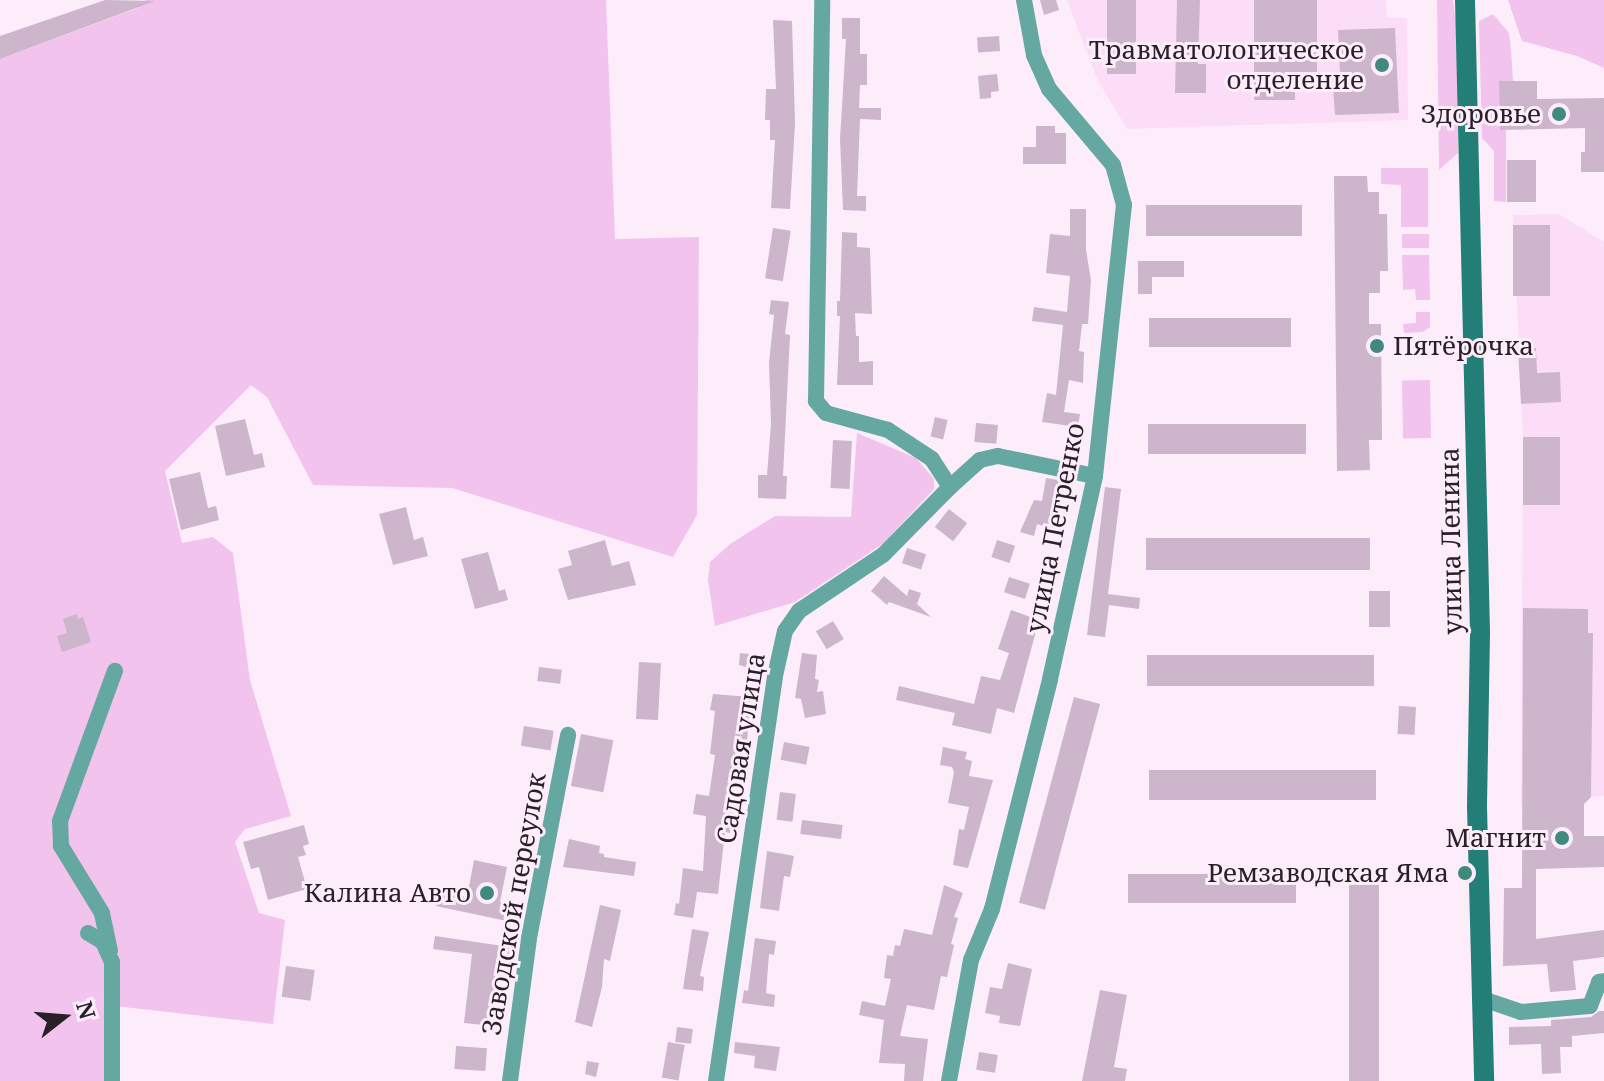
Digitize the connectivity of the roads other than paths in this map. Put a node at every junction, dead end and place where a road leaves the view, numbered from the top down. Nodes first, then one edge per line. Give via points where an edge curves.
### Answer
1 (822, 0) edge
2 (1024, 0) edge
3 (1465, 0) edge
4 (1095, 476) junction
5 (950, 487) junction
6 (115, 671) dead end
7 (568, 735) dead end
8 (88, 933) dead end
9 (110, 951) junction
10 (1604, 981) edge
11 (1480, 998) junction
12 (112, 1081) edge
13 (510, 1081) edge
14 (716, 1081) edge
15 (949, 1081) edge
16 (1484, 1081) edge

1 - 5 street via 816,401 826,413 888,430 932,459
2 - 4 street, улица Петренко via 1034,55 1049,89 1113,165 1124,205
3 - 11 street, улица Ленина via 1480,634
4 - 5 street, Садовая улица via 998,456 980,460
4 - 15 street, улица Петренко via 992,909 971,960
5 - 14 street, Садовая улица via 883,555 799,611 785,631
6 - 9 street via 60,821 61,846 102,913
7 - 13 street, Заводской переулок via 529,938
8 - 9 street
9 - 12 street
10 - 11 street via 1590,1006 1521,1012
11 - 16 street, улица Ленина

